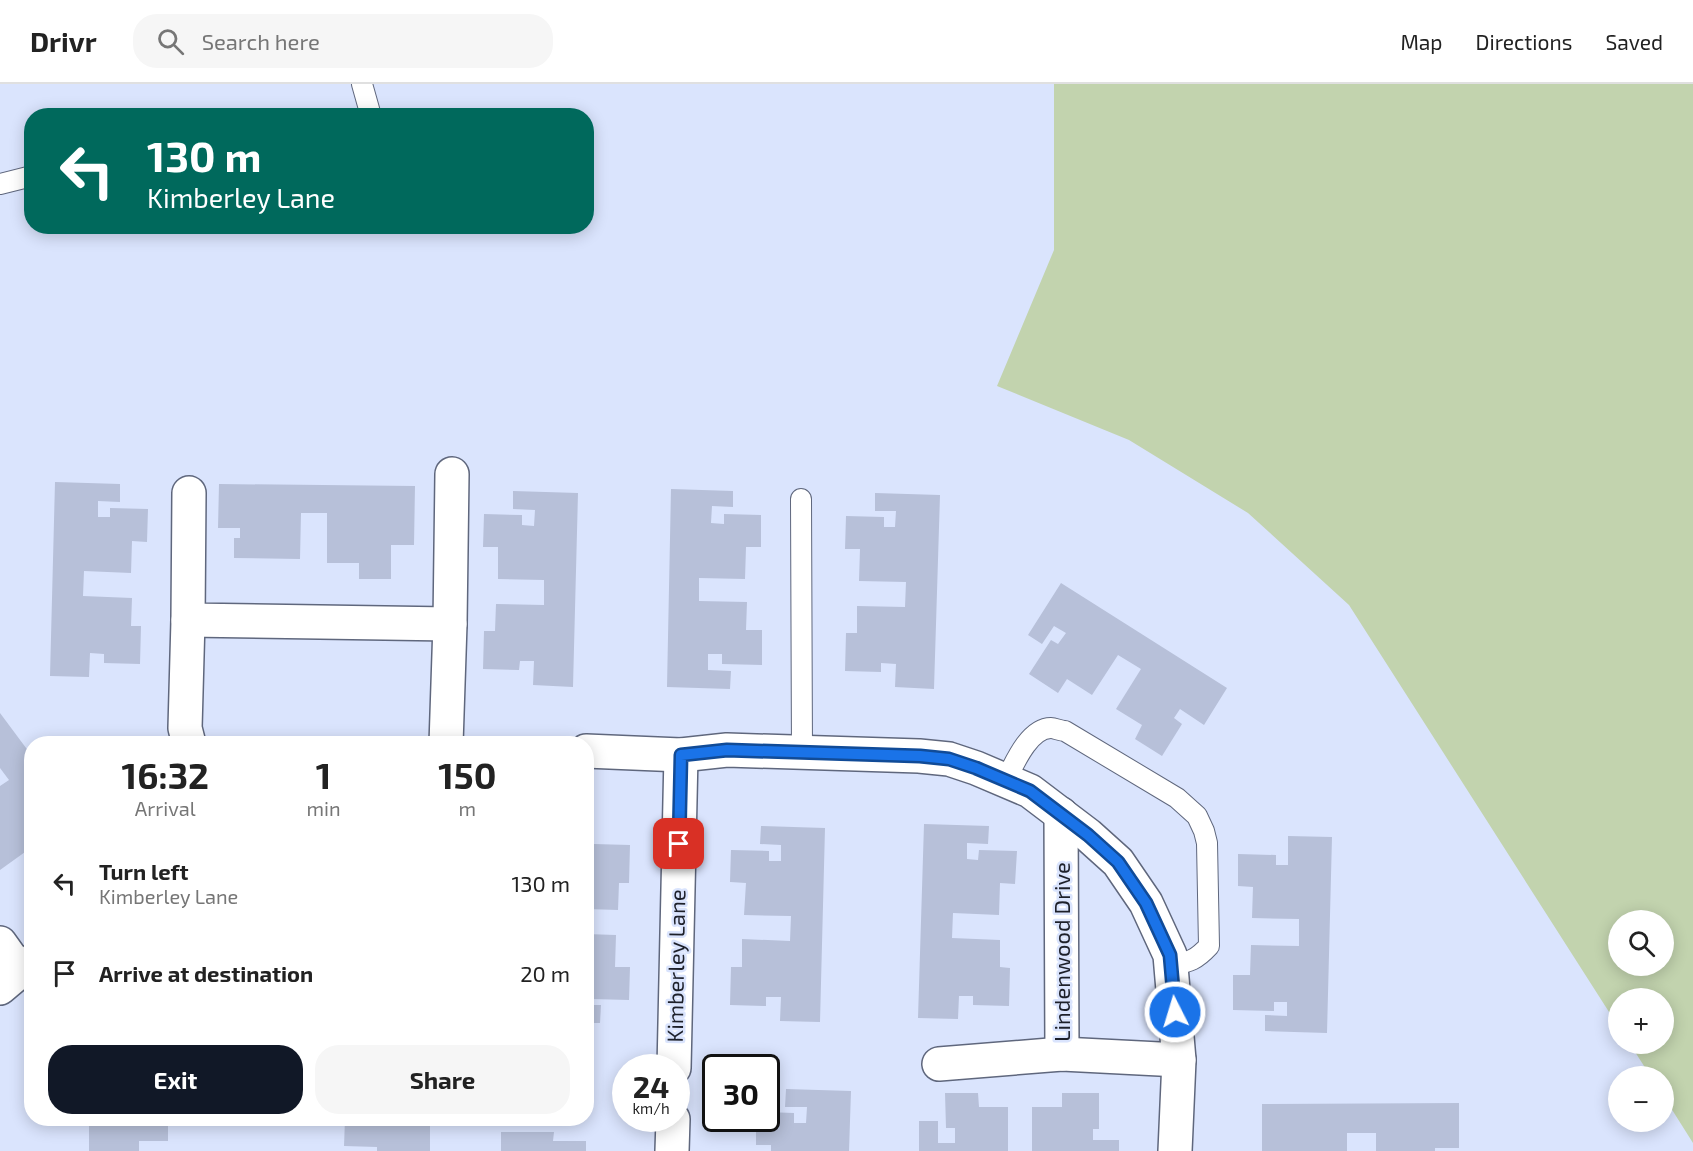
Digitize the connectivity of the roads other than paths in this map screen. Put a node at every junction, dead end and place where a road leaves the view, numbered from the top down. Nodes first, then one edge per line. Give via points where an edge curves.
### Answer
1 (362, 84) edge
2 (369, 108) edge
3 (24, 178) edge
4 (0, 184) edge
5 (452, 474) dead end
6 (189, 494) dead end
7 (801, 499) dead end
8 (188, 620) junction
9 (450, 624) junction
10 (187, 736) edge
11 (446, 736) edge
12 (594, 751) edge
13 (801, 752) junction
14 (681, 755) junction
15 (1006, 780) junction
16 (1061, 814) junction
17 (0, 944) edge
18 (1171, 965) junction
19 (17, 973) edge
20 (674, 1054) edge
21 (1062, 1054) junction
22 (1179, 1060) junction
23 (939, 1064) dead end
24 (673, 1132) edge
25 (672, 1151) edge
26 (1175, 1151) edge

1 - 2 lane
3 - 4 lane
5 - 9 street
6 - 8 street
7 - 13 lane
8 - 9 street
8 - 10 street
9 - 11 street
12 - 14 street, Lindenwood Drive
13 - 14 street, Lindenwood Drive via 727,750
13 - 15 street, Lindenwood Drive via 949,759
14 - 20 street, Kimberley Lane
15 - 16 street, Lindenwood Drive via 1030,791
15 - 18 lane via 1017,757 1036,734 1049,728 1065,731 1177,798 1197,816 1207,843 1209,946 1188,963
16 - 18 street, Lindenwood Drive via 1118,862 1146,903
16 - 21 street, Lindenwood Drive
17 - 19 street
18 - 22 street, Lindenwood Drive
21 - 22 street, Lindenwood Drive
21 - 23 street, Lindenwood Drive
22 - 26 street, Lindenwood Drive
24 - 25 street

